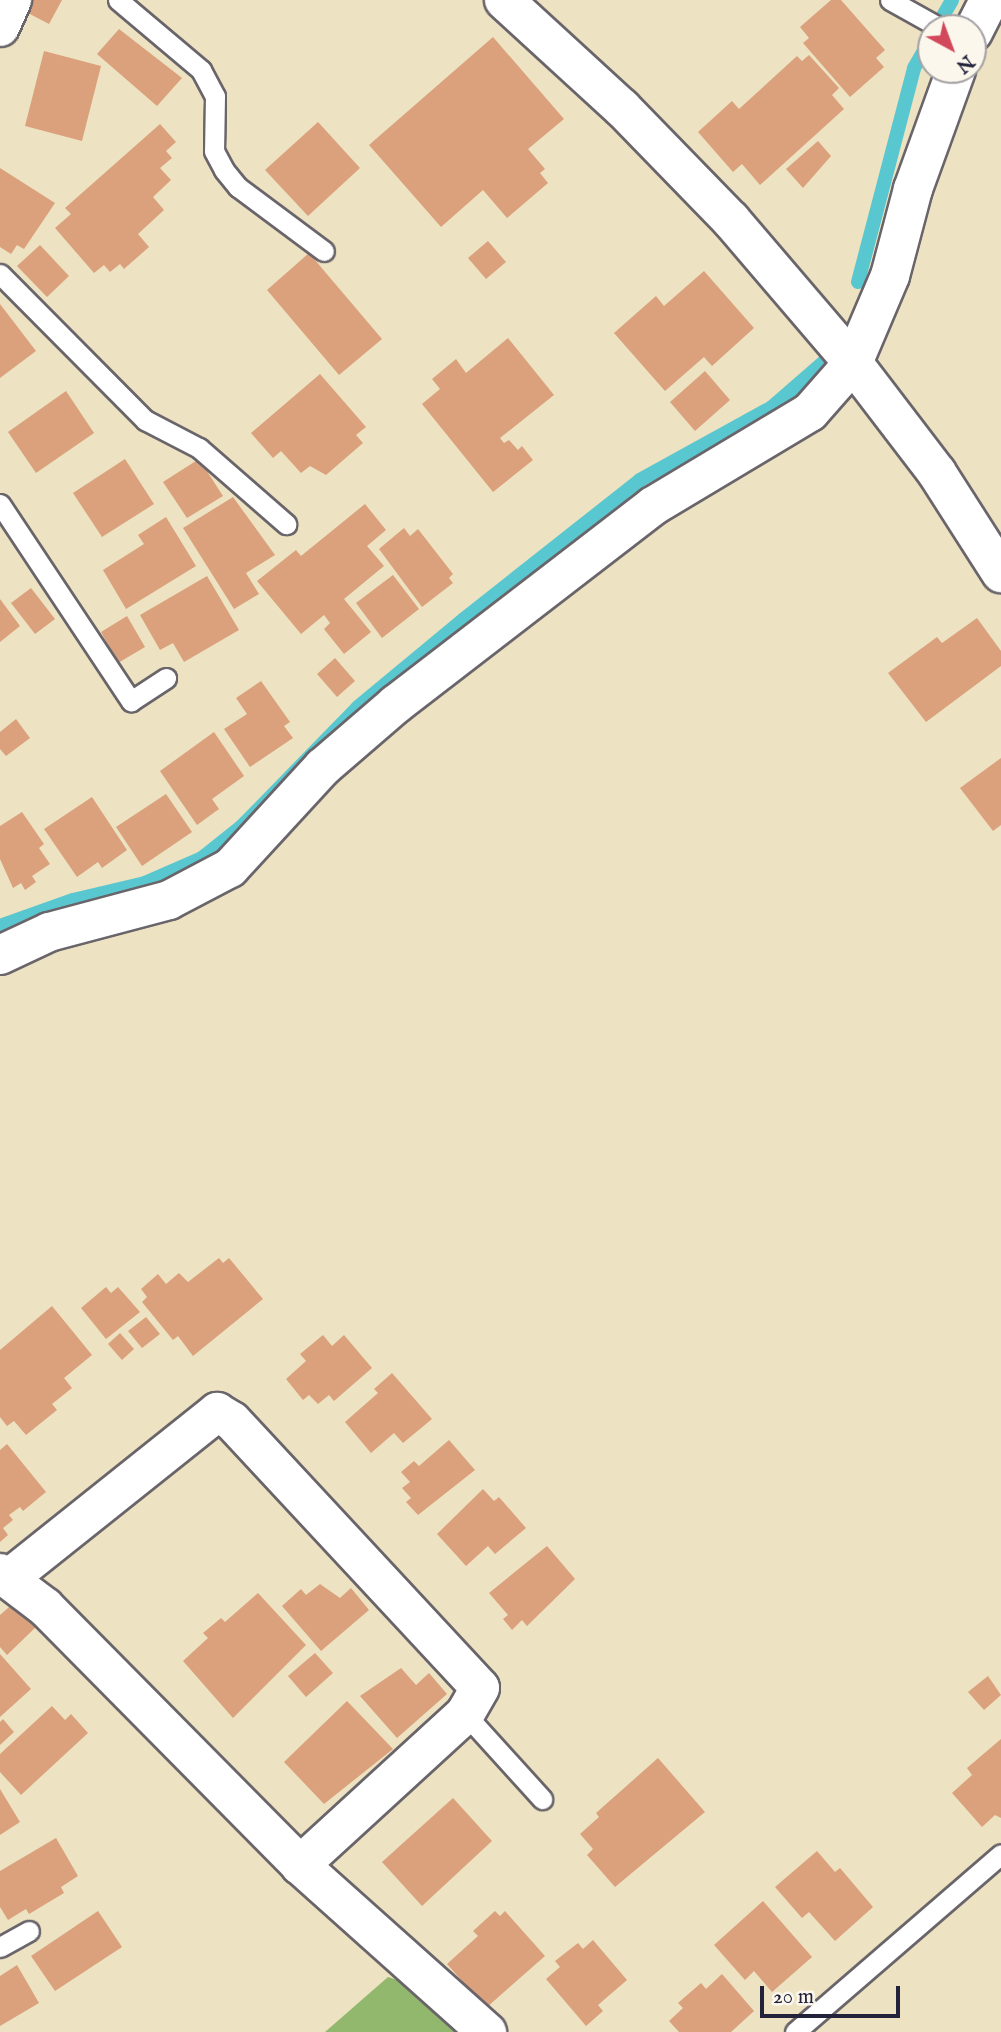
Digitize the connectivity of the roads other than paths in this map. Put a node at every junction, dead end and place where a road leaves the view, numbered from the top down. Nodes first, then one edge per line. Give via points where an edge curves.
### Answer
1 (12, 0) edge
2 (118, 0) edge
3 (504, 0) edge
4 (890, 0) edge
5 (917, 18) edge
6 (0, 27) edge
7 (951, 84) edge
8 (324, 251) dead end
9 (0, 274) edge
10 (853, 363) junction
11 (0, 504) edge
12 (286, 524) dead end
13 (1001, 572) edge
14 (166, 678) dead end
15 (0, 954) edge
16 (4, 1576) edge
17 (465, 1714) junction
18 (542, 1799) dead end
19 (1001, 1854) edge
20 (300, 1865) junction
21 (29, 1931) dead end
22 (0, 1947) edge
23 (487, 2032) edge
24 (795, 2032) edge

1 - 6 street
2 - 8 lane via 201,70 215,96 214,151 224,170 238,187
3 - 10 street via 622,108 731,220
4 - 5 lane
7 - 10 street via 913,190 890,276
9 - 12 lane via 145,420 199,448
10 - 13 street via 936,473
10 - 15 street via 810,412 653,506 397,704 323,767 230,868 169,900 49,932
11 - 14 lane via 131,701
16 - 17 street via 217,1412 232,1421 480,1688
16 - 20 street via 45,1607
17 - 18 lane
17 - 20 street
19 - 24 lane
20 - 23 street
21 - 22 lane

